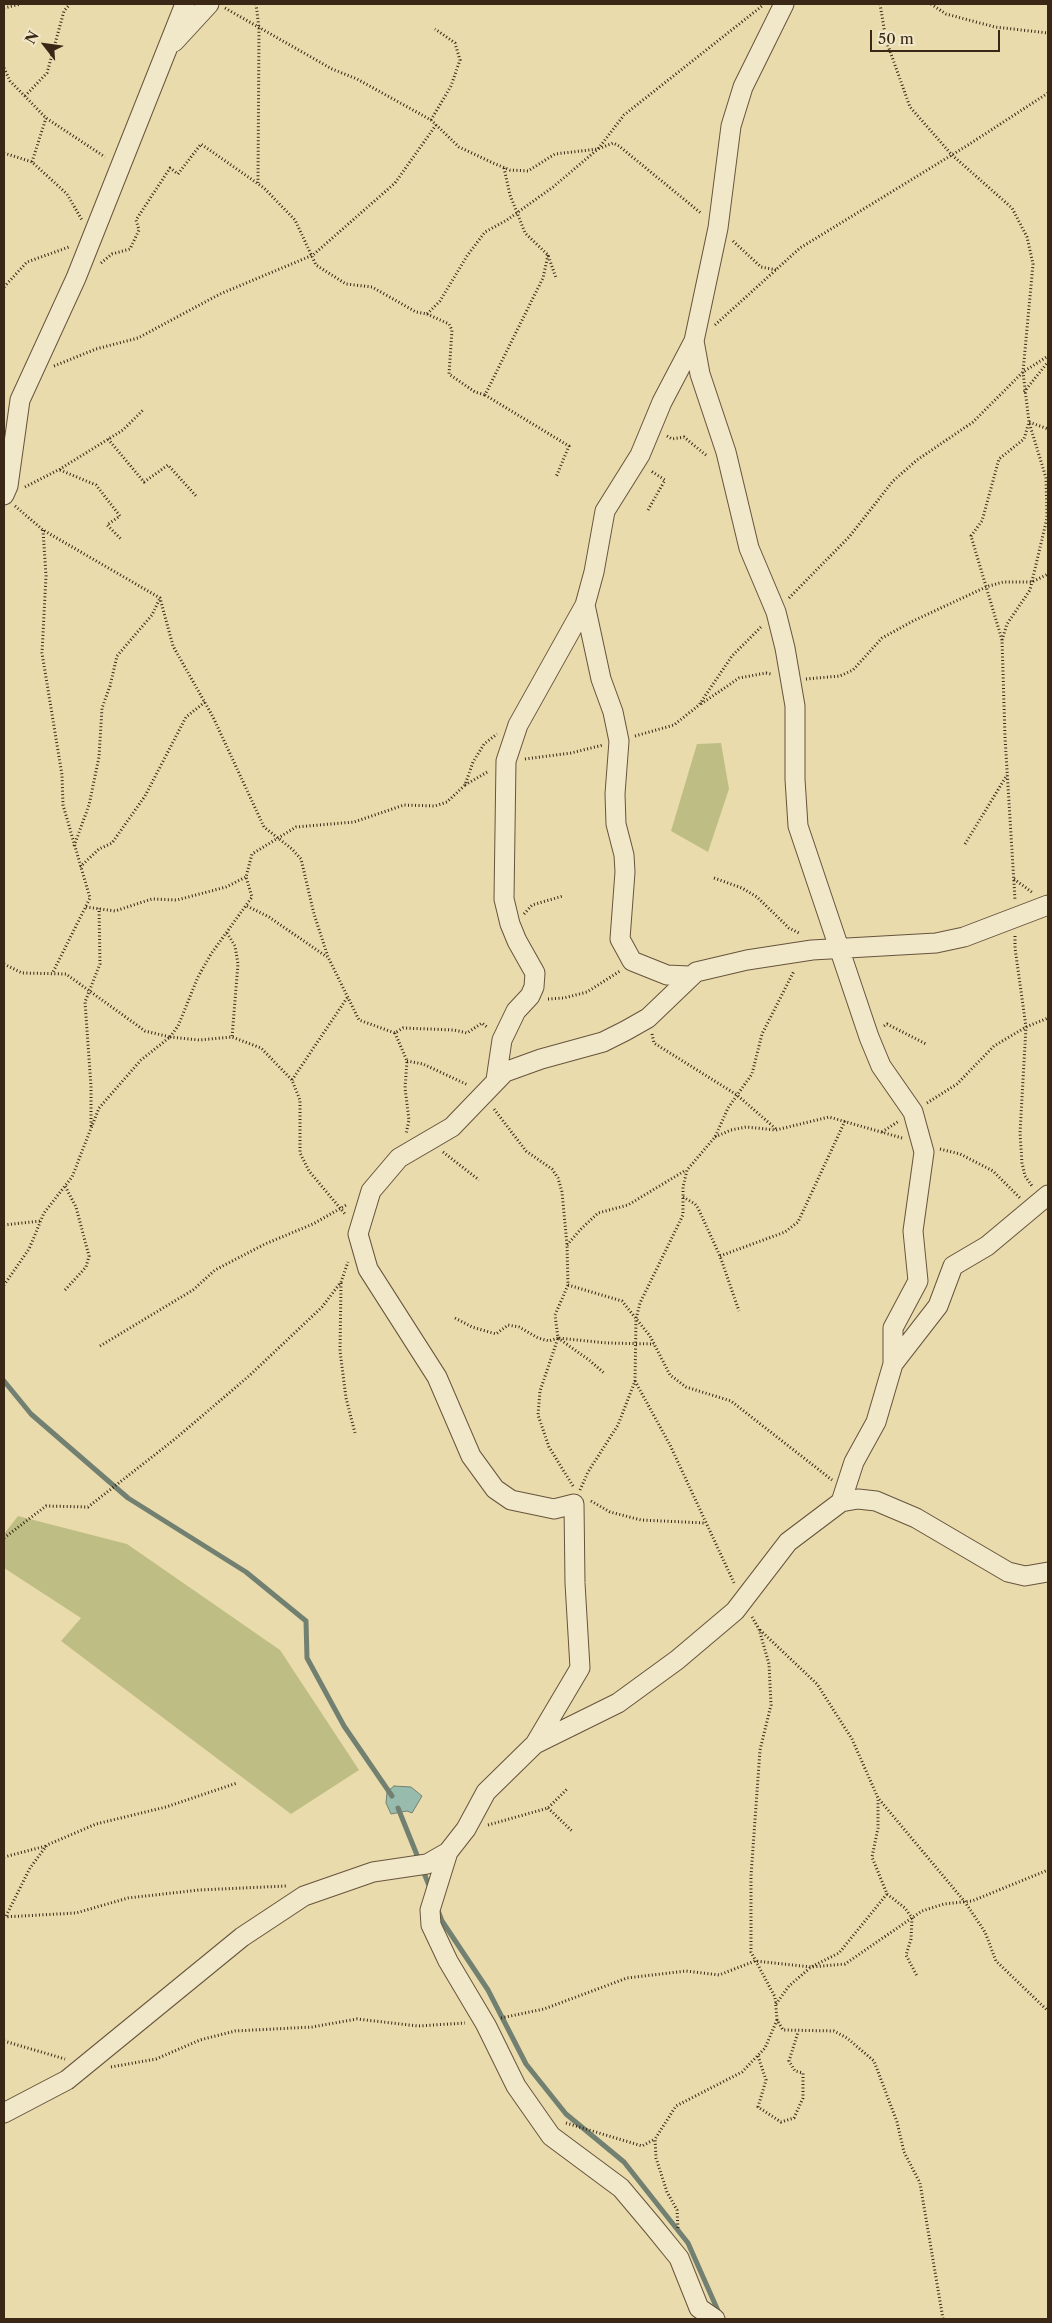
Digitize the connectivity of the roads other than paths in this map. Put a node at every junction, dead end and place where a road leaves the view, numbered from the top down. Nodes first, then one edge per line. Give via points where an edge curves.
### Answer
1 (185, 4) edge
2 (209, 4) edge
3 (784, 4) edge
4 (167, 50) junction
5 (694, 342) junction
6 (6, 491) edge
7 (585, 605) junction
8 (1041, 900) edge
9 (838, 949) junction
10 (689, 976) junction
11 (490, 1086) junction
12 (1041, 1202) edge
13 (893, 1364) junction
14 (843, 1497) junction
15 (1048, 1572) edge
16 (535, 1744) junction
17 (448, 1852) junction
18 (4, 2113) edge
19 (715, 2319) edge

1 - 4 street
2 - 4 street
3 - 5 street via 743,87 731,126 718,228
4 - 6 street via 76,278 20,400
5 - 7 street via 635,462 605,511
5 - 9 street via 700,374 726,452 749,548 776,612 795,706 798,826
7 - 10 street via 618,741 614,794 616,824 624,855 620,939 632,961 667,975
7 - 11 street via 518,725 506,761 504,890 510,924 535,973 534,987 516,1011 502,1040
8 - 9 street via 1016,917 964,937 936,943
9 - 10 street via 807,943
9 - 13 street via 881,1066 913,1112 924,1152 913,1231 918,1281 893,1328
10 - 11 street via 648,1018 602,1042 505,1072
11 - 16 street via 452,1127 399,1158 371,1192 358,1234 368,1269 437,1377 471,1456 495,1489 511,1500 554,1509 576,1499 575,1584 580,1668
12 - 13 street via 988,1246 953,1266 938,1306
13 - 14 street via 876,1422 854,1462
14 - 15 street via 876,1501 916,1518 1008,1572 1025,1576
14 - 16 street via 788,1542 735,1611 677,1660 618,1703
16 - 17 street via 486,1792 466,1829
17 - 18 street via 427,1864 373,1872 304,1896 242,1937 67,2080
17 - 19 street via 430,1910 431,1925 516,2086 551,2136 621,2188 679,2258 699,2308

